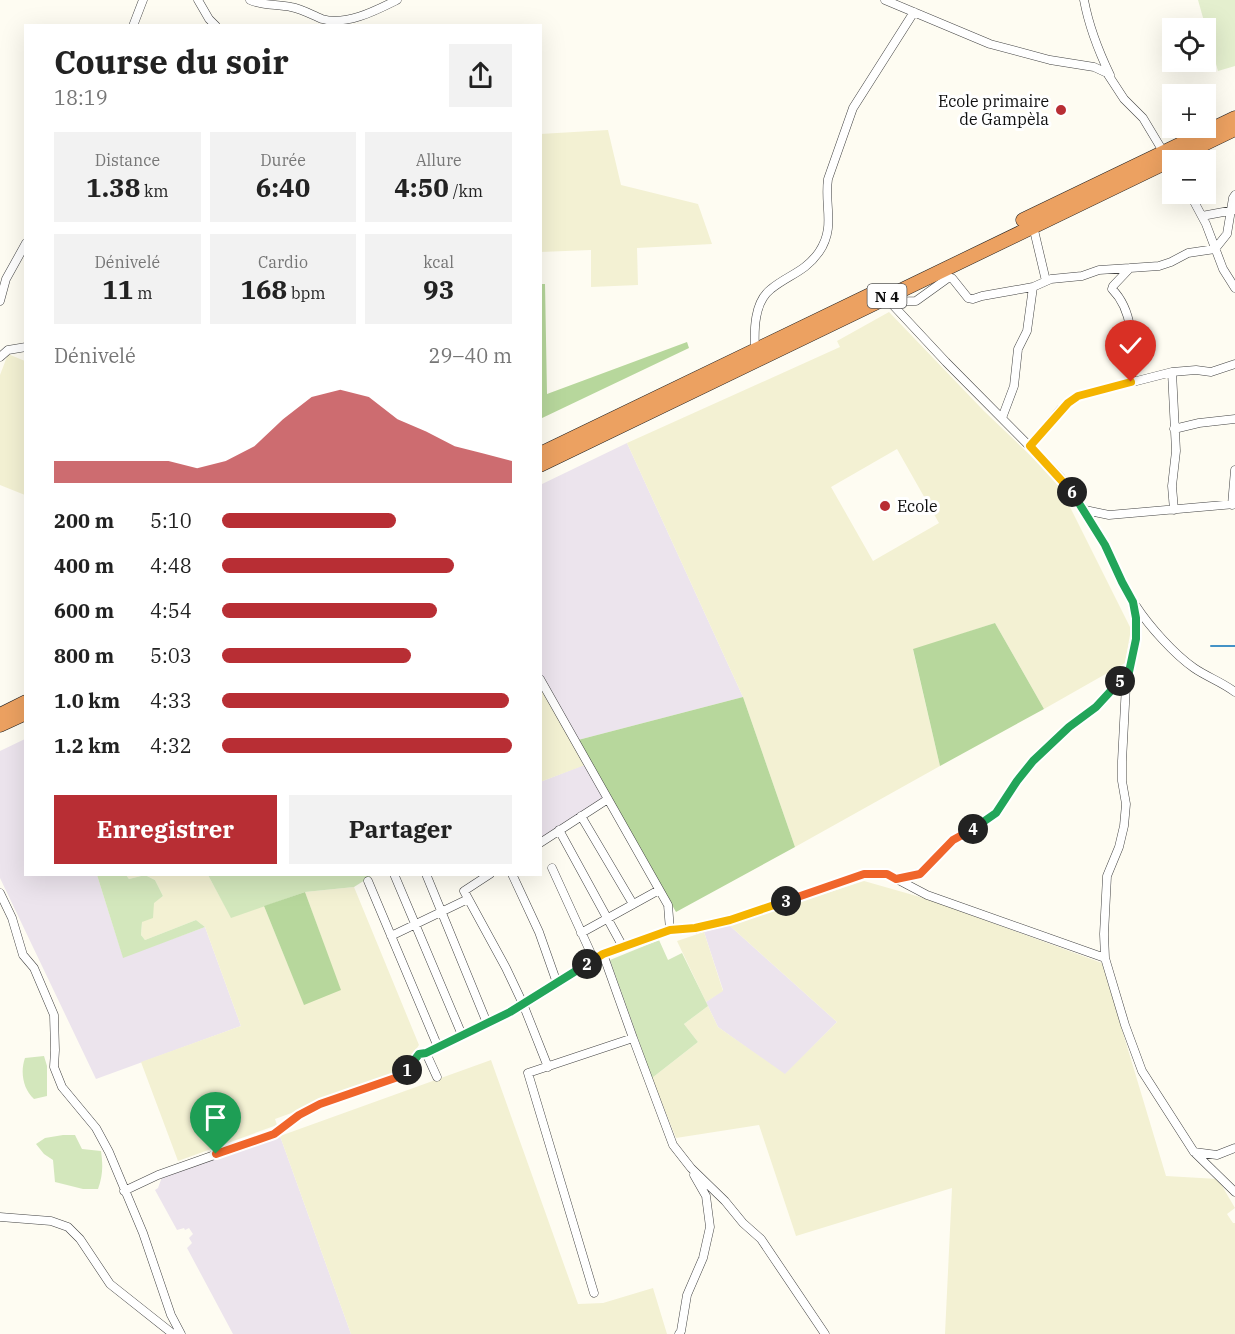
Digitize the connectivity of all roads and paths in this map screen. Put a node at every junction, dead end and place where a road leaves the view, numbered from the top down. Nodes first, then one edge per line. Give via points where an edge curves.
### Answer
1 (143, 0) edge
2 (198, 0) edge
3 (250, 0) edge
4 (397, 0) edge
5 (885, 0) edge
6 (1084, 0) edge
7 (914, 12) junction
8 (134, 24) edge
9 (214, 24) edge
10 (1111, 77) junction
11 (1235, 118) edge
12 (1235, 129) edge
13 (1162, 150) edge
14 (1170, 150) edge
15 (1195, 150) edge
16 (1162, 154) edge
17 (1162, 166) edge
18 (1235, 195) edge
19 (1195, 204) edge
20 (1233, 210) edge
21 (1202, 216) junction
22 (1033, 226) junction
23 (24, 247) edge
24 (1215, 249) junction
25 (1130, 268) junction
26 (1046, 281) junction
27 (1033, 287) junction
28 (1235, 288) edge
29 (887, 300) junction
30 (0, 301) edge
31 (24, 347) edge
32 (756, 350) junction
33 (0, 357) edge
34 (1235, 364) edge
35 (1172, 372) junction
36 (1131, 382) junction
37 (1002, 418) junction
38 (1235, 419) edge
39 (1174, 429) junction
40 (1030, 446) junction
41 (542, 453) edge
42 (542, 464) edge
43 (1235, 470) edge
44 (1233, 505) edge
45 (1085, 510) junction
46 (1174, 510) junction
47 (1133, 602) junction
48 (1129, 672) junction
49 (542, 684) edge
50 (1235, 692) edge
51 (24, 703) edge
52 (24, 714) edge
53 (0, 715) edge
54 (0, 725) edge
55 (608, 799) junction
56 (581, 816) junction
57 (559, 830) junction
58 (542, 842) edge
59 (552, 868) dead end
60 (395, 876) edge
61 (427, 876) edge
62 (487, 876) edge
63 (513, 876) edge
64 (896, 879) junction
65 (368, 881) dead end
66 (659, 890) junction
67 (0, 893) edge
68 (468, 899) junction
69 (633, 904) junction
70 (441, 912) junction
71 (608, 918) junction
72 (415, 924) junction
73 (670, 930) junction
74 (581, 933) junction
75 (391, 936) junction
76 (623, 947) junction
77 (603, 954) junction
78 (1105, 958) junction
79 (594, 960) junction
80 (557, 983) junction
81 (523, 1004) junction
82 (487, 1023) junction
83 (462, 1035) junction
84 (633, 1038) junction
85 (438, 1047) junction
86 (426, 1053) junction
87 (548, 1066) junction
88 (437, 1077) dead end
89 (1235, 1148) edge
90 (1194, 1152) junction
91 (691, 1168) junction
92 (124, 1191) junction
93 (1235, 1192) edge
94 (0, 1217) edge
95 (594, 1293) dead end
96 (173, 1334) edge
97 (181, 1334) edge
98 (679, 1334) edge
99 (825, 1334) edge

1 - 8 street
2 - 9 street
3 - 4 street via 292,7 332,21 347,20
5 - 7 street
6 - 10 street via 1096,46
7 - 10 street via 990,44 1094,67
7 - 32 street via 853,108 828,179 828,232 803,270 764,297 754,330
10 - 13 street
11 - 14 highway, N 4
12 - 15 highway, N 4
16 - 32 highway, N 4
17 - 22 highway, N 4
18 - 20 street
19 - 21 street
20 - 21 street
20 - 24 street via 1227,234
21 - 24 street
22 - 26 street
22 - 29 highway, N 4
23 - 30 street via 6,279
24 - 25 street via 1188,253 1159,266
24 - 28 street
25 - 26 street
25 - 36 street via 1112,289 1128,318
26 - 27 street
27 - 29 street via 973,299 948,278 916,301
27 - 37 street via 1026,331 1018,349 1014,386
29 - 37 street
29 - 42 highway, N 4
31 - 33 street via 8,350
32 - 41 highway, N 4
34 - 35 street via 1210,372
35 - 36 street
35 - 39 street
36 - 40 street via 1078,396
37 - 40 street
38 - 39 street
39 - 46 street
40 - 45 street
43 - 44 street
44 - 46 street
45 - 46 street via 1109,515
45 - 47 street
47 - 48 street via 1136,639
47 - 50 street via 1147,623 1194,668
48 - 64 street via 1096,707 1033,761 996,813 953,840 920,874
48 - 78 street via 1122,761 1125,826 1107,876
49 - 55 street
51 - 53 highway
52 - 54 highway
55 - 56 street
55 - 66 street
56 - 57 street
56 - 69 street
57 - 58 street
57 - 71 street
59 - 74 street
60 - 72 street
61 - 70 street
62 - 68 street via 464,891
63 - 80 street
64 - 73 street via 887,874 864,874 730,920
64 - 78 street via 927,896
65 - 75 street
66 - 69 street
66 - 73 street via 668,905
67 - 92 street via 23,955 34,968 54,1015 54,1067 62,1087 96,1128
68 - 70 street
68 - 81 street
69 - 71 street
70 - 72 street
70 - 82 street
71 - 74 street
71 - 76 street
72 - 75 street
72 - 83 street
73 - 76 street
74 - 79 street
75 - 85 street
76 - 77 street
77 - 79 street
77 - 84 street
78 - 90 street via 1142,1071
79 - 80 street
80 - 81 street
81 - 82 street
81 - 87 street
82 - 83 street
83 - 85 street
84 - 87 street
84 - 91 street via 673,1145
85 - 86 street
86 - 88 street
86 - 92 street via 419,1054 398,1077 320,1104 274,1134
87 - 95 street via 528,1073
89 - 90 street via 1217,1155
90 - 93 street
91 - 98 street via 706,1196 710,1227 703,1258 687,1295
91 - 99 street via 761,1239
92 - 97 street
94 - 96 street via 51,1221 68,1227 110,1284

